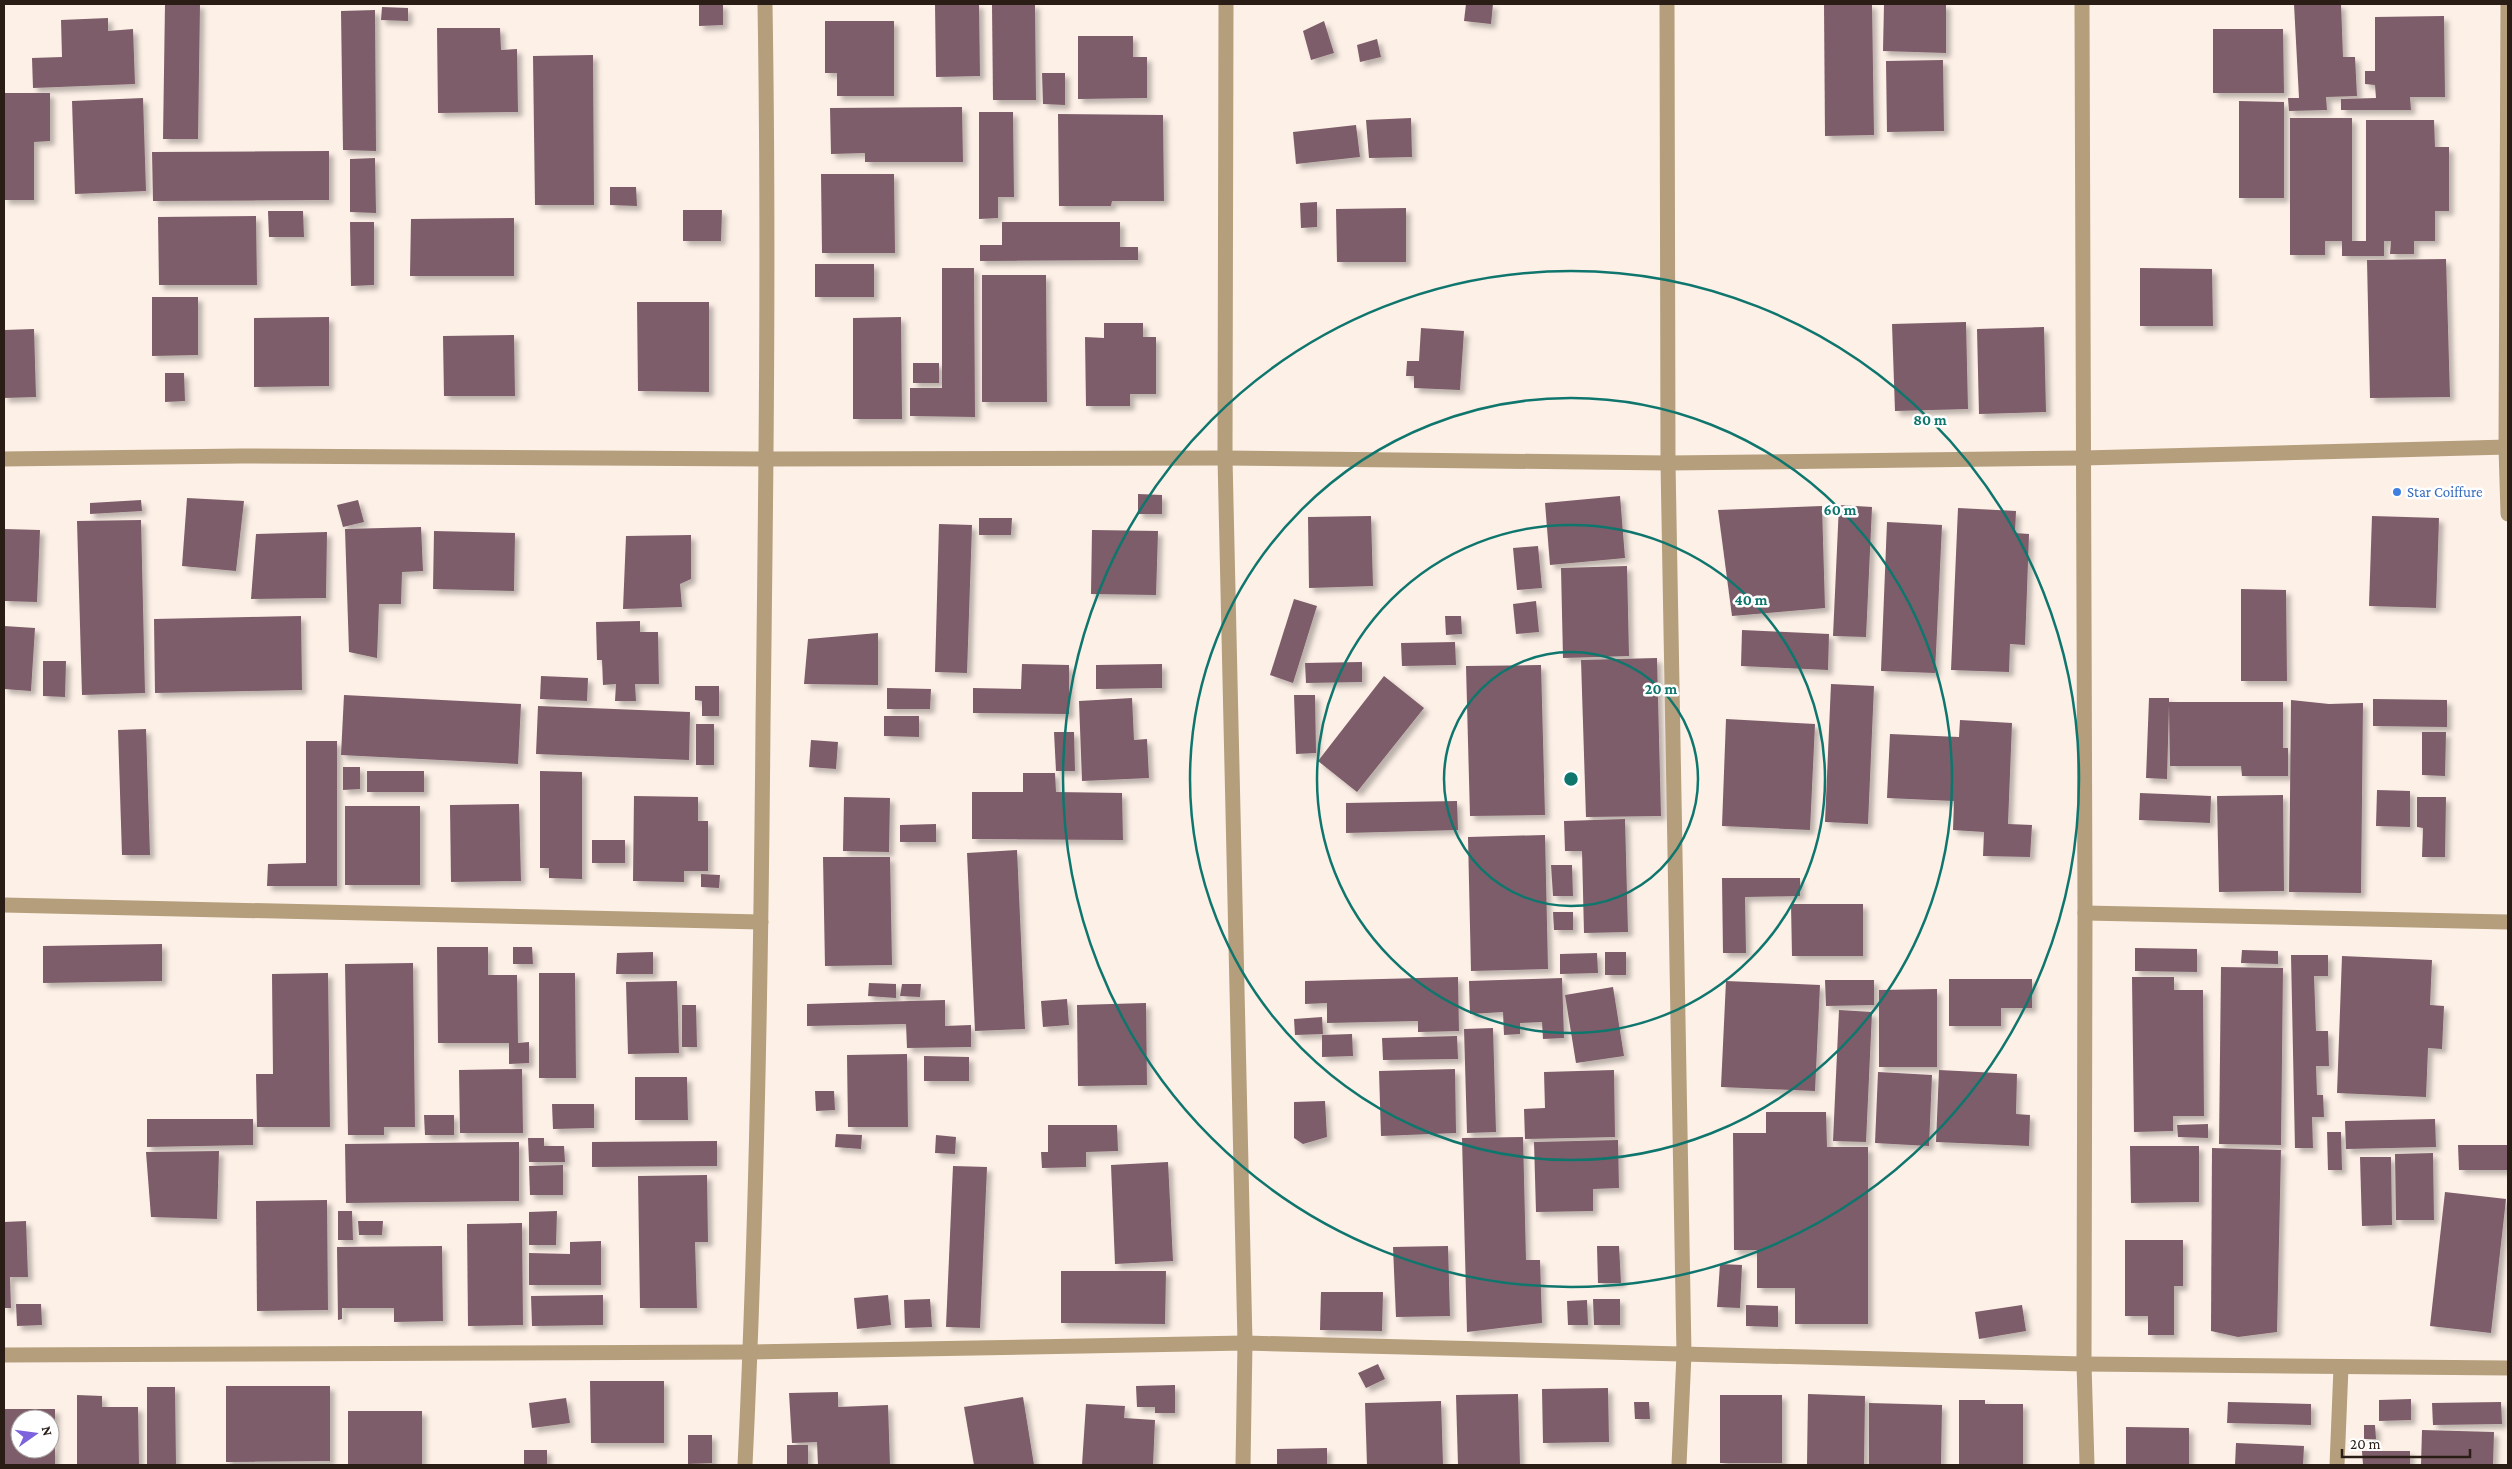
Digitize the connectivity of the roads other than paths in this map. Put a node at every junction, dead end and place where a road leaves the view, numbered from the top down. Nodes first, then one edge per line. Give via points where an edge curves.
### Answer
1 (765, 4) edge
2 (1226, 4) edge
3 (1667, 4) edge
4 (2082, 4) edge
5 (2508, 4) edge
6 (2507, 447) edge
7 (1225, 458) junction
8 (2083, 458) junction
9 (4, 459) edge
10 (766, 459) junction
11 (1668, 463) junction
12 (2508, 514) edge
13 (4, 905) edge
14 (2085, 913) junction
15 (761, 922) junction
16 (2508, 922) edge
17 (1245, 1343) junction
18 (751, 1352) junction
19 (1684, 1354) junction
20 (4, 1355) edge
21 (2084, 1364) junction
22 (2342, 1367) junction
23 (2508, 1368) edge
24 (746, 1465) edge
25 (1243, 1465) edge
26 (1679, 1465) edge
27 (2087, 1465) edge
28 (2337, 1465) edge

1 - 10 street via 768,214
2 - 7 street
3 - 11 street
4 - 8 street
5 - 6 street
6 - 8 street
6 - 12 street
7 - 10 street
7 - 11 street
7 - 17 street
8 - 11 street
8 - 14 street
9 - 10 street via 242,456
10 - 15 street
11 - 19 street
13 - 15 street
14 - 16 street
14 - 21 street
15 - 18 street
17 - 18 street
17 - 19 street
17 - 25 street
18 - 20 street
18 - 24 street
19 - 21 street
19 - 26 street
21 - 22 street
21 - 27 street
22 - 23 street
22 - 28 street

